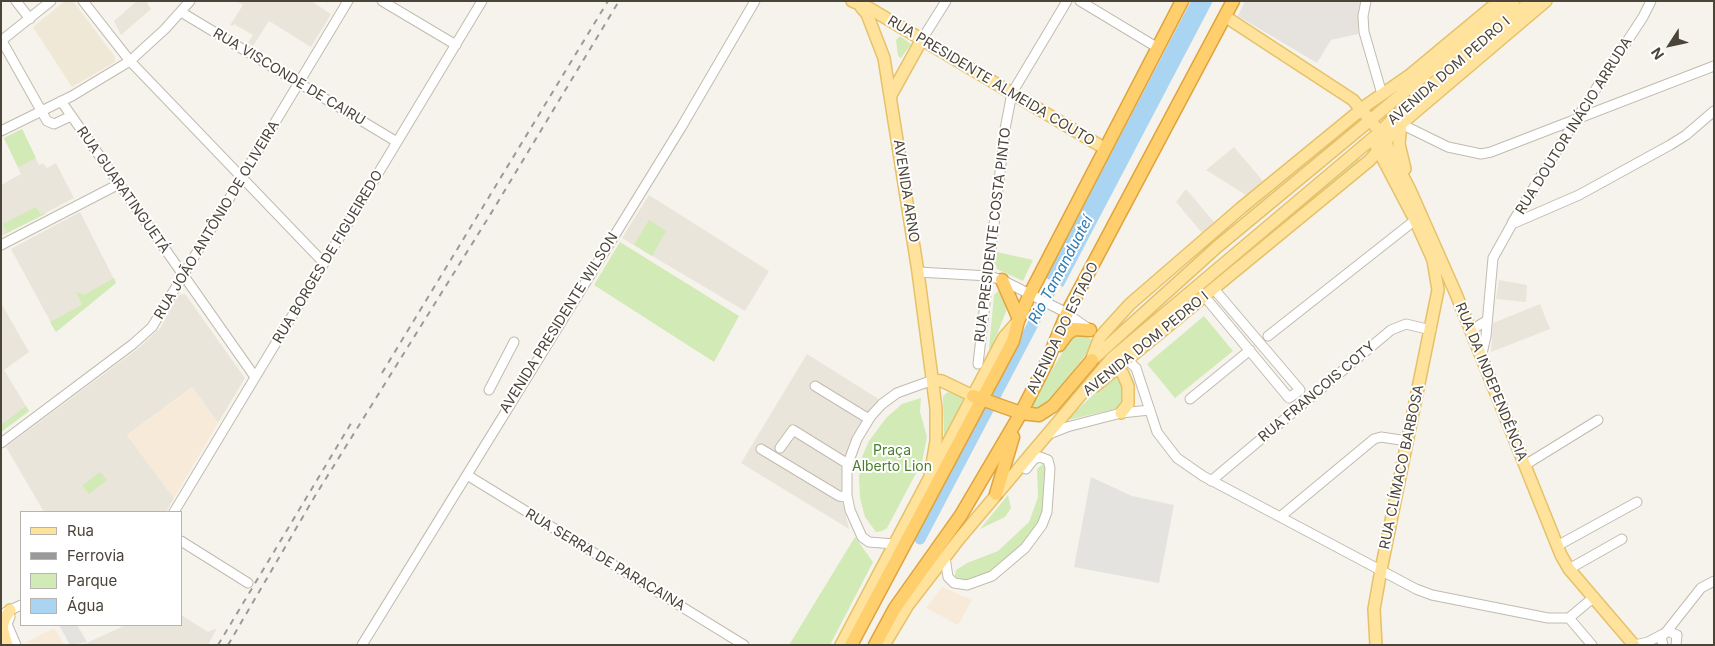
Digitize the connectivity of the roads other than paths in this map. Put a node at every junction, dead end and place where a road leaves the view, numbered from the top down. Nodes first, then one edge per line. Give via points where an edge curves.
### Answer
1 (16, 1) edge
2 (51, 1) edge
3 (83, 1) edge
4 (190, 1) edge
5 (348, 1) edge
6 (382, 1) edge
7 (482, 1) edge
8 (755, 1) edge
9 (946, 1) edge
10 (1067, 1) edge
11 (1080, 1) edge
12 (1182, 1) edge
13 (1233, 1) edge
14 (1366, 1) edge
15 (1498, 1) edge
16 (1514, 1) edge
17 (1531, 1) edge
18 (1546, 1) edge
19 (1651, 1) edge
20 (856, 4) edge
21 (181, 12) junction
22 (1226, 16) junction
23 (30, 19) junction
24 (2, 41) edge
25 (921, 41) junction
26 (456, 45) junction
27 (1158, 48) junction
28 (884, 58) junction
29 (130, 61) junction
30 (911, 61) junction
31 (1714, 66) edge
32 (299, 83) junction
33 (1012, 93) junction
34 (1382, 94) junction
35 (891, 95) junction
36 (61, 101) junction
37 (1362, 108) junction
38 (1403, 109) junction
39 (40, 111) junction
40 (1714, 111) edge
41 (71, 116) junction
42 (1369, 120) junction
43 (1575, 121) junction
44 (1401, 124) junction
45 (1, 131) edge
46 (1379, 141) junction
47 (397, 142) junction
48 (1104, 148) junction
49 (242, 178) junction
50 (118, 184) junction
51 (1410, 190) junction
52 (1241, 208) junction
53 (1418, 217) junction
54 (1512, 224) junction
55 (1233, 233) junction
56 (1271, 242) junction
57 (1, 245) edge
58 (1217, 247) junction
59 (1238, 251) junction
60 (324, 263) junction
61 (918, 272) junction
62 (184, 276) junction
63 (989, 276) junction
64 (1002, 280) junction
65 (1200, 282) junction
66 (1438, 290) junction
67 (1210, 293) junction
68 (1163, 294) junction
69 (1456, 294) junction
70 (1033, 295) junction
71 (1065, 312) junction
72 (1019, 320) junction
73 (1486, 321) junction
74 (1431, 330) junction
75 (1470, 331) junction
76 (1252, 334) junction
77 (1268, 336) dead end
78 (1100, 337) junction
79 (514, 342) dead end
80 (1243, 342) junction
81 (1250, 350) junction
82 (1119, 352) junction
83 (1270, 354) junction
84 (1481, 358) junction
85 (1092, 360) junction
86 (1129, 360) junction
87 (1047, 362) junction
88 (1260, 363) junction
89 (978, 364) dead end
90 (1116, 369) junction
91 (255, 377) junction
92 (932, 380) junction
93 (815, 386) dead end
94 (489, 390) dead end
95 (978, 398) junction
96 (1190, 398) dead end
97 (1150, 410) junction
98 (1125, 412) junction
99 (1021, 413) junction
100 (868, 419) junction
101 (1598, 420) dead end
102 (1013, 428) junction
103 (1045, 436) junction
104 (1407, 441) junction
105 (1, 443) edge
106 (780, 448) dead end
107 (761, 449) dead end
108 (848, 464) junction
109 (1525, 465) junction
110 (467, 475) junction
111 (930, 476) junction
112 (1009, 480) junction
113 (1211, 481) junction
114 (996, 494) junction
115 (847, 497) junction
116 (1636, 502) dead end
117 (175, 511) edge
118 (1280, 517) junction
119 (1622, 539) dead end
120 (182, 543) edge
121 (894, 544) junction
122 (1557, 546) junction
123 (945, 557) junction
124 (1569, 569) junction
125 (1381, 570) junction
126 (1714, 581) edge
127 (248, 583) dead end
128 (1594, 597) junction
129 (20, 605) edge
130 (6, 612) edge
131 (1569, 618) junction
132 (1668, 632) junction
133 (1648, 642) junction
134 (1679, 644) edge
135 (7, 645) edge
136 (16, 645) edge
137 (362, 645) edge
138 (744, 645) edge
139 (841, 645) edge
140 (851, 645) edge
141 (875, 645) edge
142 (884, 645) edge
143 (1376, 645) edge
144 (1592, 645) edge
145 (1635, 645) edge
146 (1662, 645) edge

1 - 23 street
2 - 23 street
3 - 29 street
4 - 21 street
5 - 32 street, RUA JOÃO ANTÔNIO DE OLIVEIRA
6 - 26 street
7 - 26 street, RUA BORGES DE FIGUEIREDO
8 - 110 street, AVENIDA PRESIDENTE WILSON via 682,126
9 - 25 street
10 - 33 street, RUA PRESIDENTE COSTA PINTO
11 - 27 street
12 - 27 highway
13 - 22 highway, AVENIDA DO ESTADO
14 - 34 street via 1364,32
15 - 34 main road, AVENIDA DOM PEDRO I via 1410,75
16 - 42 main road, AVENIDA DOM PEDRO I
17 - 38 main road, AVENIDA DOM PEDRO I
18 - 44 main road, AVENIDA DOM PEDRO I
19 - 43 street, RUA DOUTOR INÁCIO ARRUDA
20 - 25 main road, RUA PRESIDENTE ALMEIDA COUTO via 869,8
20 - 28 main road, AVENIDA ARNO via 867,14
21 - 29 street
21 - 32 street, RUA VISCONDE DE CAIRU
22 - 37 main road
22 - 71 highway, AVENIDA DO ESTADO
23 - 24 street
24 - 39 street
25 - 30 main road
25 - 33 main road, RUA PRESIDENTE ALMEIDA COUTO
26 - 47 street, RUA BORGES DE FIGUEIREDO
27 - 48 highway
28 - 30 main road via 897,65
28 - 35 main road, AVENIDA ARNO
29 - 36 street
29 - 49 street
30 - 35 main road
31 - 43 street
32 - 47 street, RUA VISCONDE DE CAIRU
32 - 49 street, RUA JOÃO ANTÔNIO DE OLIVEIRA
33 - 48 main road, RUA PRESIDENTE ALMEIDA COUTO
33 - 63 street, RUA PRESIDENTE COSTA PINTO
34 - 37 main road, AVENIDA DOM PEDRO I
35 - 61 main road, AVENIDA ARNO
36 - 39 street
36 - 41 street, RUA GUARATINGUETÁ
37 - 42 main road
37 - 52 main road, AVENIDA DOM PEDRO I
38 - 44 main road
38 - 46 main road, AVENIDA DOM PEDRO I
39 - 41 street via 47,121 54,124
39 - 45 street
40 - 54 street via 1670,145 1579,195
41 - 50 street, RUA GUARATINGUETÁ
42 - 46 main road
42 - 55 main road, AVENIDA DOM PEDRO I
43 - 44 street via 1481,154 1448,147
43 - 54 street, RUA DOUTOR INÁCIO ARRUDA
44 - 46 main road, AVENIDA DOM PEDRO I
44 - 51 main road via 1399,144
46 - 51 main road, RUA DA INDEPENDÊNCIA
46 - 53 main road, RUA DA INDEPENDÊNCIA
46 - 56 main road, AVENIDA DOM PEDRO I via 1370,160
46 - 59 main road, AVENIDA DOM PEDRO I
47 - 60 street, RUA BORGES DE FIGUEIREDO
48 - 70 highway
49 - 60 street
49 - 62 street, RUA JOÃO ANTÔNIO DE OLIVEIRA
50 - 57 street
50 - 62 street, RUA GUARATINGUETÁ
51 - 53 main road, RUA DA INDEPENDÊNCIA
52 - 55 main road
52 - 78 main road, AVENIDA DOM PEDRO I via 1130,304
53 - 66 main road, RUA DA INDEPENDÊNCIA via 1433,260
53 - 69 main road, RUA DA INDEPENDÊNCIA
53 - 77 street
54 - 73 street, RUA DOUTOR INÁCIO ARRUDA via 1493,258
55 - 58 main road, AVENIDA DOM PEDRO I
56 - 59 main road
56 - 67 main road, AVENIDA DOM PEDRO I
58 - 65 main road via 1204,268
58 - 68 main road, AVENIDA DOM PEDRO I
59 - 65 main road, AVENIDA DOM PEDRO I
60 - 91 street, RUA BORGES DE FIGUEIREDO
61 - 63 street
61 - 92 main road, AVENIDA ARNO
62 - 91 street, RUA GUARATINGUETÁ
62 - 105 street, RUA JOÃO ANTÔNIO DE OLIVEIRA via 160,316 142,336
63 - 64 street
63 - 89 street, RUA PRESIDENTE COSTA PINTO
64 - 70 street
64 - 72 highway
65 - 67 main road
65 - 68 main road
65 - 82 main road, AVENIDA DOM PEDRO I
66 - 69 main road
66 - 74 main road, RUA CLÍMACO BARBOSA
67 - 76 street
67 - 80 street
67 - 86 main road, AVENIDA DOM PEDRO I
68 - 78 main road, AVENIDA DOM PEDRO I
69 - 75 main road, RUA DA INDEPENDÊNCIA
70 - 71 street
70 - 72 highway
71 - 78 street
71 - 87 highway, AVENIDA DO ESTADO
72 - 95 highway via 1013,341
73 - 75 street
73 - 84 street, RUA DOUTOR INÁCIO ARRUDA
74 - 104 main road, RUA CLÍMACO BARBOSA
74 - 113 street, RUA FRANCOIS COTY via 1406,324 1390,330
75 - 84 main road, RUA DA INDEPENDÊNCIA
76 - 80 street
76 - 83 street
78 - 82 street
78 - 85 main road, AVENIDA DOM PEDRO I
78 - 87 highway via 1076,328 1069,332
79 - 94 street
80 - 81 street
81 - 88 street
81 - 96 street
82 - 86 street
82 - 90 main road, AVENIDA DOM PEDRO I
83 - 88 street
83 - 88 street via 1300,390 1289,398
84 - 109 main road, RUA DA INDEPENDÊNCIA
85 - 90 main road
85 - 99 highway via 1045,412 1039,415
86 - 90 main road, AVENIDA DOM PEDRO I
86 - 97 street via 1136,368
87 - 99 highway, AVENIDA DO ESTADO
90 - 98 main road via 1130,378 1135,390 1134,403
90 - 103 main road, AVENIDA DOM PEDRO I via 1072,404
91 - 117 street, RUA BORGES DE FIGUEIREDO
92 - 95 main road via 942,381
92 - 100 street via 897,393
92 - 111 main road via 937,426
93 - 100 street
95 - 99 highway
95 - 111 main road
95 - 140 highway
97 - 98 street
97 - 113 street via 1157,432 1166,446 1177,458
98 - 103 street
99 - 102 highway, AVENIDA DO ESTADO
100 - 108 street
101 - 109 street
102 - 114 highway
102 - 141 highway, AVENIDA DO ESTADO via 961,515 896,608
103 - 112 main road
104 - 118 street via 1374,439
104 - 125 main road, RUA CLÍMACO BARBOSA
106 - 108 street via 793,430
107 - 115 street via 839,496
108 - 115 street
109 - 122 main road, RUA DA INDEPENDÊNCIA
110 - 137 street, AVENIDA PRESIDENTE WILSON
110 - 138 street, RUA SERRA DE PARACAINA
111 - 121 main road
112 - 114 main road
112 - 123 street via 1020,476 1034,459 1048,460 1047,512 1026,548 992,576 967,585 954,583 948,577
113 - 118 street
114 - 123 main road
115 - 121 street via 862,537 869,542
116 - 122 street
118 - 125 street
119 - 124 street
120 - 127 street
121 - 139 main road
122 - 124 main road, RUA DA INDEPENDÊNCIA
123 - 142 main road via 908,605
124 - 128 main road, RUA DA INDEPENDÊNCIA
125 - 131 street via 1416,590 1432,595 1548,618
125 - 143 main road, RUA CLÍMACO BARBOSA via 1374,609
126 - 132 street via 1701,588
128 - 131 street
128 - 145 main road, RUA DA INDEPENDÊNCIA
129 - 130 street
130 - 135 main road via 3,634
130 - 136 street via 7,624
131 - 144 street
132 - 133 street
132 - 134 street via 1678,638
132 - 146 street via 1661,640
133 - 145 street
133 - 146 street

